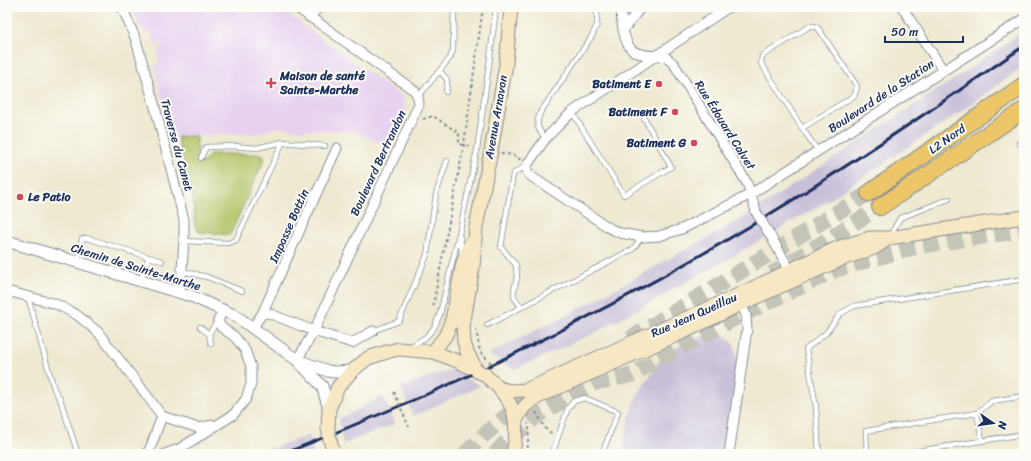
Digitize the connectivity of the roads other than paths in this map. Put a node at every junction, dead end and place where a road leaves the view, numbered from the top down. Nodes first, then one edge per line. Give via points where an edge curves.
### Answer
1 (122, 7) edge
2 (296, 7) edge
3 (319, 7) edge
4 (454, 7) edge
5 (496, 7) edge
6 (511, 7) edge
7 (597, 7) edge
8 (621, 7) edge
9 (641, 7) edge
10 (729, 7) edge
11 (902, 7) edge
12 (310, 17) junction
13 (1024, 19) edge
14 (623, 30) junction
15 (656, 55) junction
16 (943, 70) junction
17 (439, 71) junction
18 (1024, 85) edge
19 (446, 92) dead end
20 (418, 98) junction
21 (1024, 110) edge
22 (572, 112) junction
23 (641, 112) dead end
24 (802, 128) junction
25 (546, 138) junction
26 (283, 142) junction
27 (325, 146) dead end
28 (337, 148) dead end
29 (818, 151) junction
30 (201, 158) dead end
31 (447, 161) dead end
32 (527, 165) junction
33 (869, 193) tunnel mouth
34 (752, 194) junction
35 (948, 199) dead end
36 (880, 207) tunnel mouth
37 (1024, 217) edge
38 (476, 227) junction
39 (459, 234) junction
40 (642, 238) junction
41 (889, 238) junction
42 (184, 241) junction
43 (7, 242) edge
44 (148, 258) junction
45 (162, 261) dead end
46 (78, 263) junction
47 (463, 263) junction
48 (182, 271) junction
49 (793, 275) junction
50 (1024, 279) edge
51 (141, 281) junction
52 (7, 291) edge
53 (242, 291) dead end
54 (179, 292) junction
55 (463, 294) dead end
56 (28, 297) junction
57 (462, 300) dead end
58 (739, 300) junction
59 (521, 307) junction
60 (224, 310) junction
61 (262, 314) junction
62 (218, 320) junction
63 (487, 325) dead end
64 (462, 326) junction
65 (200, 327) dead end
66 (253, 327) junction
67 (314, 330) junction
68 (373, 331) joint
69 (209, 334) junction
70 (211, 344) dead end
71 (399, 349) junction
72 (433, 352) junction
73 (464, 357) junction
74 (297, 360) junction
75 (352, 371) junction
76 (499, 388) junction
77 (1024, 396) edge
78 (329, 409) junction
79 (977, 413) junction
80 (162, 416) junction
81 (516, 421) junction
82 (219, 424) junction
83 (1024, 434) edge
84 (982, 440) junction
85 (333, 451) edge
86 (78, 454) edge
87 (146, 454) edge
88 (165, 454) edge
89 (513, 454) edge
90 (552, 454) edge
91 (602, 454) edge
92 (729, 454) edge
93 (819, 454) edge
94 (867, 454) edge
95 (899, 454) edge

1 - 42 street, Traverse du Canet via 136,40 155,107 184,220
2 - 12 street
3 - 12 street
4 - 17 lane via 453,50
5 - 39 lane via 477,150
6 - 38 main road, Avenue Arnavon via 506,64
7 - 25 lane via 597,25 592,36 540,113 537,123 539,132
8 - 14 street, Rue Édouard Calvet
9 - 14 street
10 - 15 street
11 - 16 street
12 - 20 street via 415,91
13 - 16 street, Boulevard de la Station
14 - 15 street, Rue Édouard Calvet via 628,45 634,51 643,55
15 - 22 street
15 - 34 street, Rue Édouard Calvet via 674,64
16 - 29 street, Boulevard de la Station
17 - 19 lane via 448,82
17 - 20 lane
18 - 33 highway, L2 Nord
20 - 67 street, Boulevard Bertrandon via 419,104
21 - 36 highway, L2 Nord
22 - 23 lane via 624,196 671,167
22 - 25 street
24 - 24 lane via 760,63 762,56 814,26 818,28 857,86 854,96
24 - 29 lane
25 - 32 street
26 - 27 lane
26 - 30 lane via 256,148 206,147
26 - 42 lane via 236,240 228,243
28 - 61 street, Impasse Bottin
29 - 34 street, Boulevard de la Station
31 - 68 lane via 436,194 427,255 399,321
32 - 40 street via 529,175 611,230
32 - 59 lane via 513,174 501,247 516,266 514,297
34 - 40 street, Boulevard de la Station via 682,229
34 - 49 street, Rue Édouard Calvet, bridge via 756,212
35 - 41 lane via 900,218
37 - 41 main road, Rue Jean Queillau
38 - 47 main road, Avenue Arnavon
38 - 64 main road, Avenue Arnavon via 473,267
39 - 47 lane
39 - 71 lane via 440,314 434,328 415,344
40 - 59 lane via 633,249
41 - 49 main road, Rue Jean Queillau via 870,238 837,248
42 - 48 street, Traverse du Canet
43 - 46 street, Chemin de Sainte-Marthe
44 - 45 lane
44 - 46 lane via 87,238 82,239
44 - 51 lane
46 - 51 street, Chemin de Sainte-Marthe
47 - 55 lane
47 - 72 main road, Avenue Arnavon via 452,320 446,335
48 - 53 lane via 207,277
48 - 54 street, Traverse du Canet
49 - 58 main road, Rue Jean Queillau
50 - 93 lane via 854,306 840,314 826,333 806,349 816,407
51 - 54 street, Chemin de Sainte-Marthe
52 - 56 street
54 - 60 street, Chemin de Sainte-Marthe
56 - 80 street via 56,304 77,315 98,332
56 - 86 lane via 54,389 60,398
57 - 64 lane
58 - 76 main road, Rue Jean Queillau via 526,390 510,391
58 - 81 main road, Rue Jean Queillau via 690,329 531,401 524,406
58 - 92 street via 746,315 747,329
59 - 63 lane
60 - 62 street
60 - 66 street, Chemin de Sainte-Marthe
61 - 66 street
61 - 67 street via 268,313
62 - 69 lane
62 - 82 street via 221,327 235,337 245,350 251,367 251,384 246,399 233,415
64 - 73 main road, Avenue Arnavon
65 - 69 lane
66 - 74 street, Chemin de Sainte-Marthe
67 - 68 street via 352,343
67 - 74 street, Boulevard Bertrandon
69 - 70 lane
71 - 72 main road
71 - 75 main road via 368,358
72 - 73 main road
73 - 76 main road, Avenue Arnavon, bridge
74 - 75 street, Chemin de Sainte-Marthe via 328,371
74 - 78 street, Chemin de Sainte-Marthe via 322,386
75 - 78 main road via 338,387
76 - 81 main road
77 - 79 lane via 992,401
78 - 85 main road, bridge via 328,429
79 - 84 lane
79 - 94 lane via 866,430
80 - 82 street via 198,428
80 - 87 street
81 - 89 main road
82 - 88 street via 179,449
83 - 84 lane
84 - 95 lane
90 - 91 lane via 568,408 574,401 585,398 618,412

